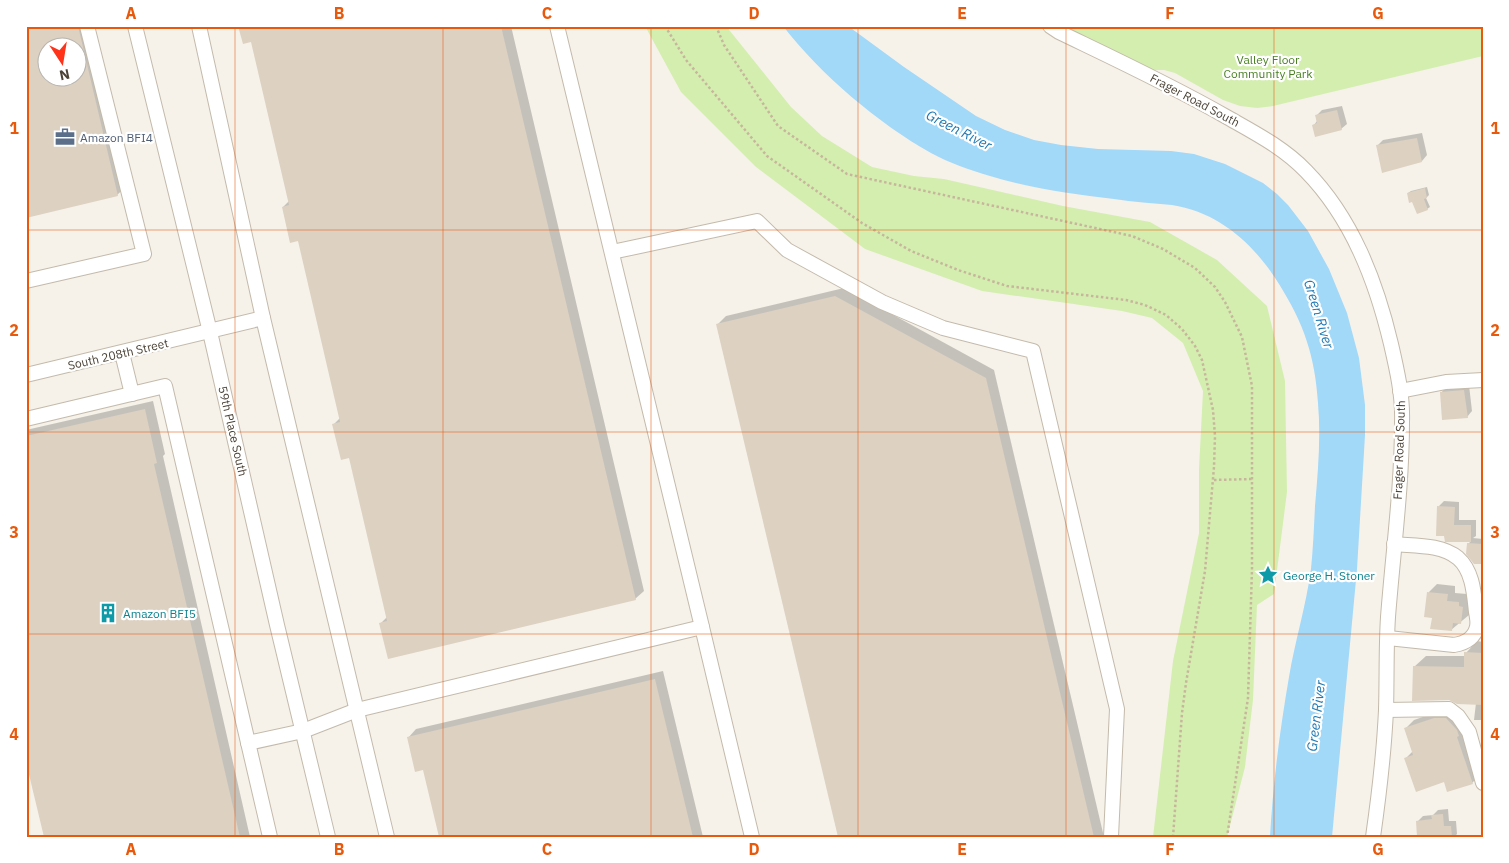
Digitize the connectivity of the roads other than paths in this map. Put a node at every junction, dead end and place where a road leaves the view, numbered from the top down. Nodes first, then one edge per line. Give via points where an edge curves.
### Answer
1 (87, 26) edge
2 (134, 26) edge
3 (199, 26) edge
4 (557, 26) edge
5 (1050, 26) edge
6 (612, 252) junction
7 (26, 281) edge
8 (262, 318) junction
9 (210, 332) junction
10 (122, 353) junction
11 (26, 376) edge
12 (1483, 380) edge
13 (1400, 391) junction
14 (132, 394) junction
15 (26, 419) edge
16 (1394, 544) junction
17 (702, 627) junction
18 (1388, 638) junction
19 (357, 710) junction
20 (1386, 710) junction
21 (303, 731) junction
22 (248, 743) junction
23 (1483, 782) edge
24 (270, 837) edge
25 (328, 837) edge
26 (387, 837) edge
27 (752, 837) edge
28 (1111, 837) edge
29 (1373, 837) edge

1 - 7 street via 144,254
2 - 9 street, 59th Place South
3 - 8 street
4 - 6 street
5 - 13 street, Frager Road South via 1194,98 1275,146 1305,170 1332,203 1366,265 1383,313
6 - 17 street
6 - 28 street via 757,222 787,250 882,302 943,328 1033,351 1117,709
8 - 9 street, South 208th Street
8 - 19 street
9 - 10 street, South 208th Street
9 - 21 street, 59th Place South
10 - 11 street, South 208th Street
10 - 14 street
12 - 13 street via 1446,382
13 - 16 street, Frager Road South via 1402,420
14 - 15 street
14 - 22 street via 165,386
16 - 18 street, Frager Road South
16 - 18 street via 1434,548 1458,558 1472,582 1478,626 1465,643 1454,645
17 - 19 street
17 - 27 street
18 - 20 street, Frager Road South
19 - 21 street
19 - 26 street
20 - 23 street via 1449,709 1469,732
20 - 29 street, Frager Road South via 1380,794
21 - 22 street
21 - 25 street, 59th Place South
22 - 24 street

